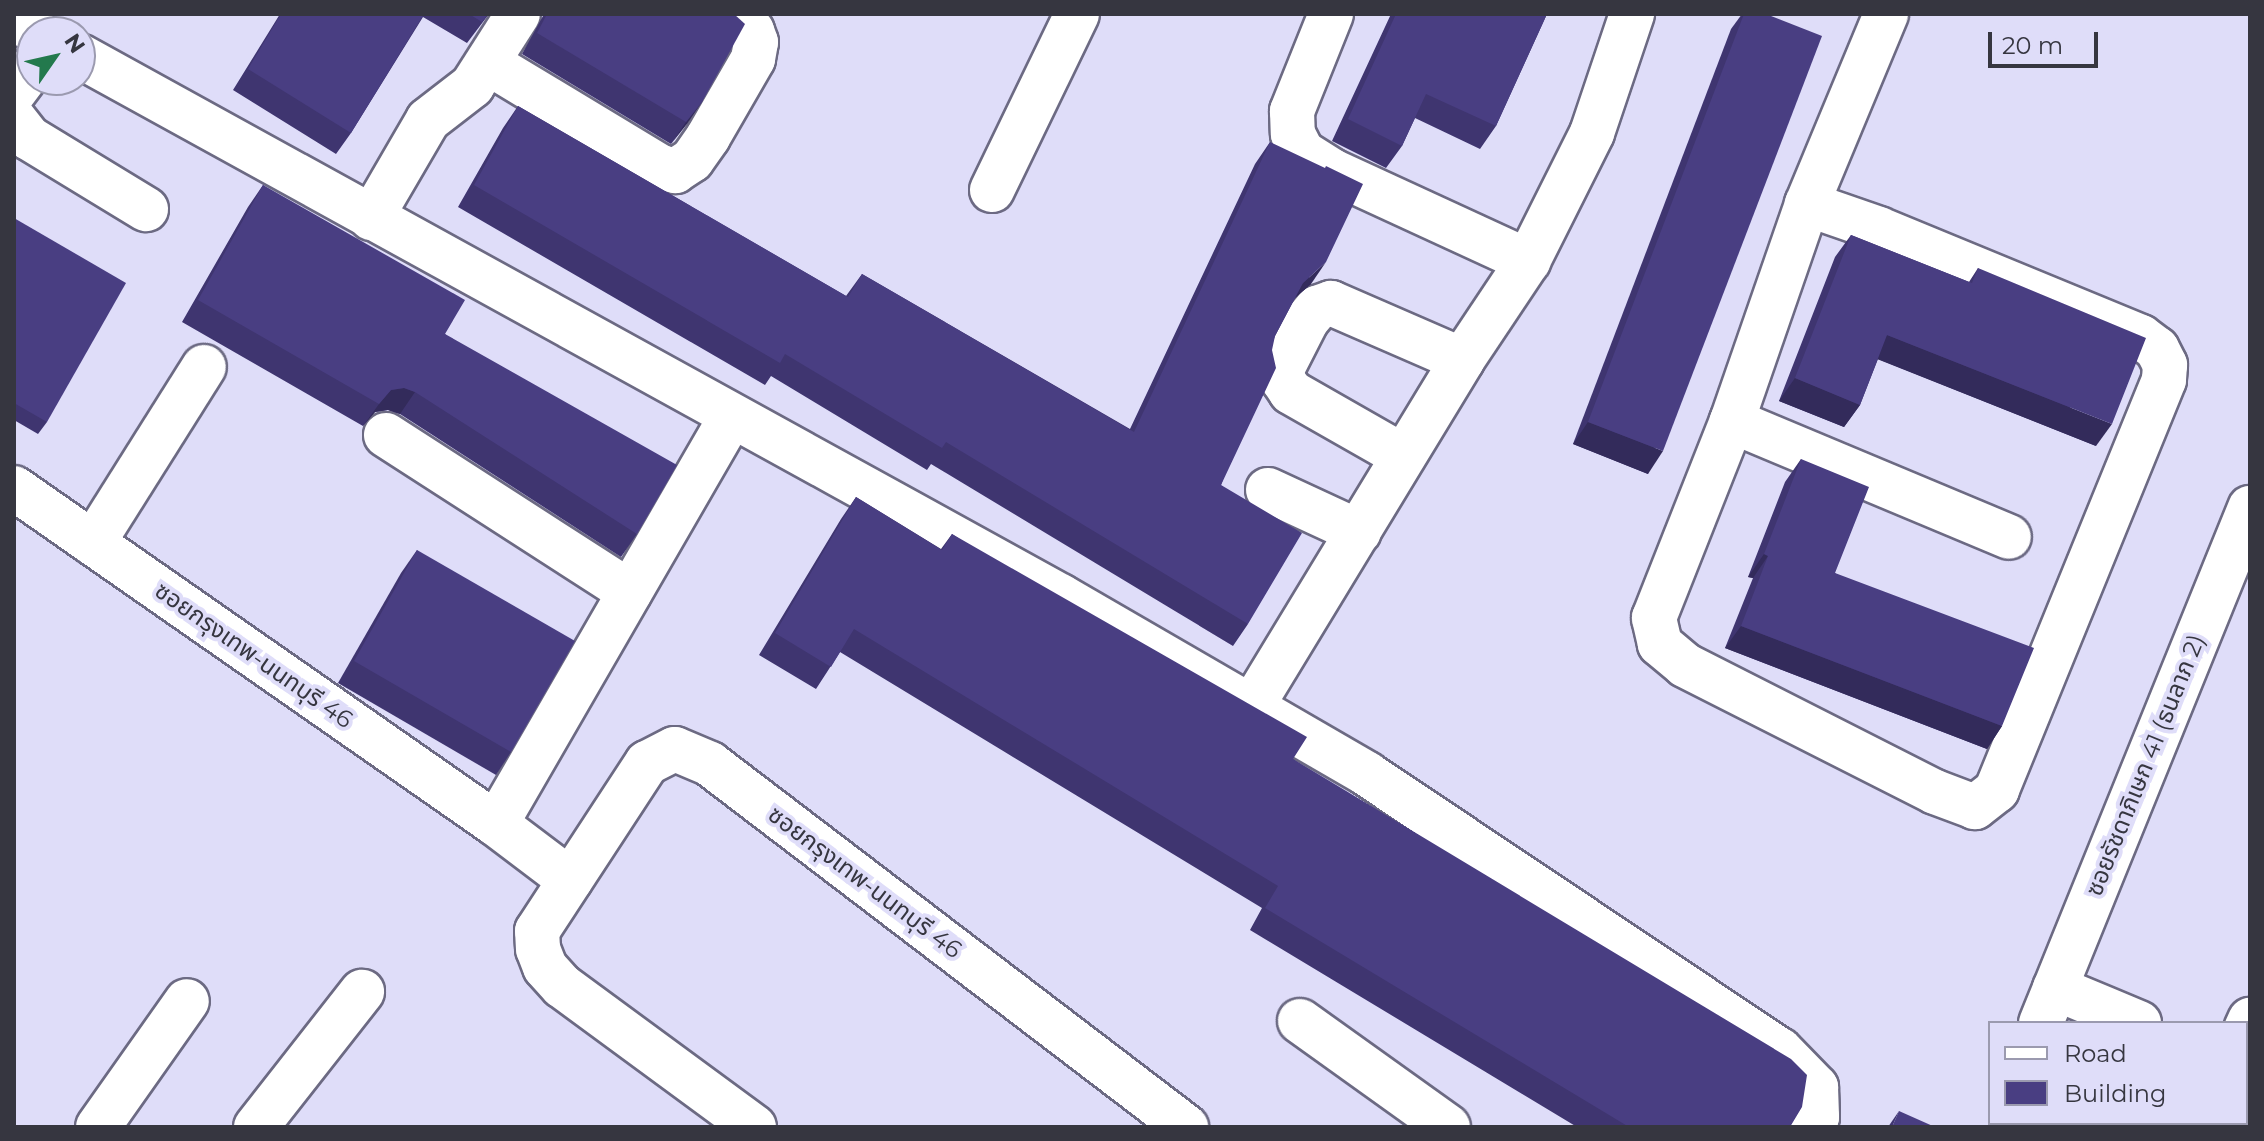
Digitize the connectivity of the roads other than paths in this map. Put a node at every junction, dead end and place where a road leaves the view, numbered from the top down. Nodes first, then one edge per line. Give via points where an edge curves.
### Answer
1 (518, 14) edge
2 (733, 14) edge
3 (1077, 14) edge
4 (1331, 14) edge
5 (1632, 14) edge
6 (1886, 14) edge
7 (490, 64) junction
8 (96, 65) edge
9 (14, 119) edge
10 (992, 190) dead end
11 (1807, 204) junction
12 (146, 209) dead end
13 (371, 218) junction
14 (1528, 261) junction
15 (1462, 360) junction
16 (204, 367) dead end
17 (731, 417) junction
18 (1732, 421) junction
19 (386, 435) dead end
20 (1403, 456) junction
21 (14, 488) edge
22 (1268, 490) dead end
23 (2250, 508) edge
24 (1359, 532) junction
25 (2009, 537) dead end
26 (93, 543) junction
27 (630, 592) junction
28 (1252, 706) junction
29 (496, 824) junction
30 (570, 880) junction
31 (362, 992) dead end
32 (187, 1001) dead end
33 (2048, 1006) edge
34 (1300, 1021) dead end
35 (2128, 1021) edge
36 (98, 1127) edge
37 (256, 1127) edge
38 (754, 1127) edge
39 (1186, 1127) edge
40 (1448, 1127) edge
41 (1811, 1127) edge

1 - 7 street
2 - 7 street via 752,31 753,59 700,149 675,171
3 - 10 street
4 - 14 street via 1292,111 1293,134 1302,152 1332,171
5 - 14 street via 1592,133
6 - 11 street
7 - 13 street via 461,98 428,120
8 - 13 street
9 - 12 street via 29,138
11 - 18 street
11 - 18 street via 2141,337 2157,349 2165,365 2164,380 1997,790 1985,802 1966,806 1935,792 1685,665 1660,644 1657,605
13 - 17 street
14 - 15 street
15 - 20 street
15 - 20 street via 1331,303 1317,308 1307,320 1282,369 1291,392
16 - 26 street
17 - 27 street
17 - 28 street
18 - 25 street
19 - 27 street
20 - 24 street
21 - 26 street, ซอยกรุงเทพ-นนทบุรี 46
22 - 24 street
23 - 33 street, ซอยรัชดาภิเษก 41 (ธนลาภ 2)
24 - 28 street
26 - 29 street, ซอยกรุงเทพ-นนทบุรี 46
27 - 29 street
28 - 41 street via 1506,865 1780,1050 1816,1087 1817,1117
29 - 30 street, ซอยกรุงเทพ-นนทบุรี 46
30 - 38 street, ซอยกรุงเทพ-นนทบุรี 46 via 537,931 545,967 562,986
30 - 39 street, ซอยกรุงเทพ-นนทบุรี 46 via 647,763 675,749 710,764
31 - 37 street
32 - 36 street
33 - 35 street
34 - 40 street

